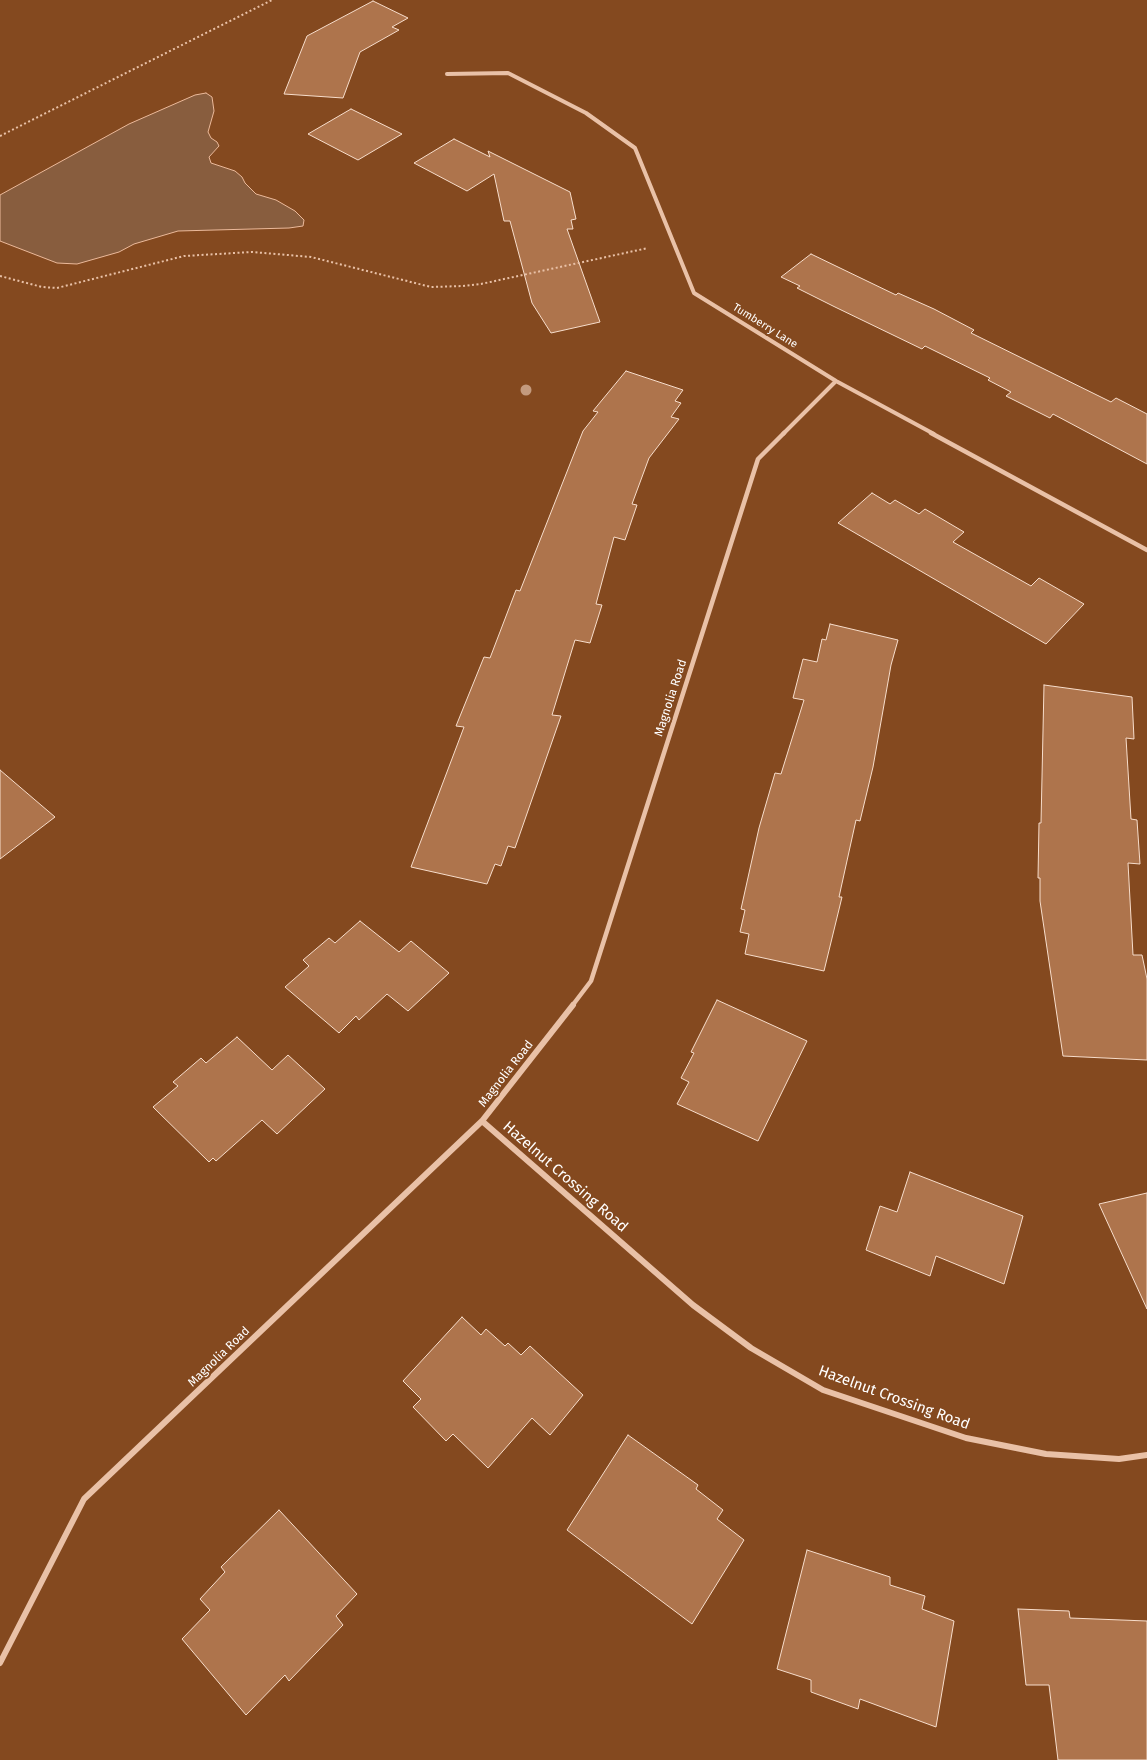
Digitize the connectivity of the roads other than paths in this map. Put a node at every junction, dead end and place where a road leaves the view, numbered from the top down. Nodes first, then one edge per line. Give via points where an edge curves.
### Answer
1 (447, 74) dead end
2 (836, 381) junction
3 (1147, 550) edge
4 (482, 1121) junction
5 (1147, 1455) edge
6 (0, 1663) edge

1 - 2 street, Tumberry Lane via 508,74 586,113 635,148 694,293
2 - 3 street, Tumberry Lane
2 - 4 street, Magnolia Road via 758,459 591,981
4 - 5 street, Hazelnut Crossing Road via 693,1305 751,1348 823,1390 966,1438 1046,1454 1119,1459
4 - 6 street, Magnolia Road via 84,1499

